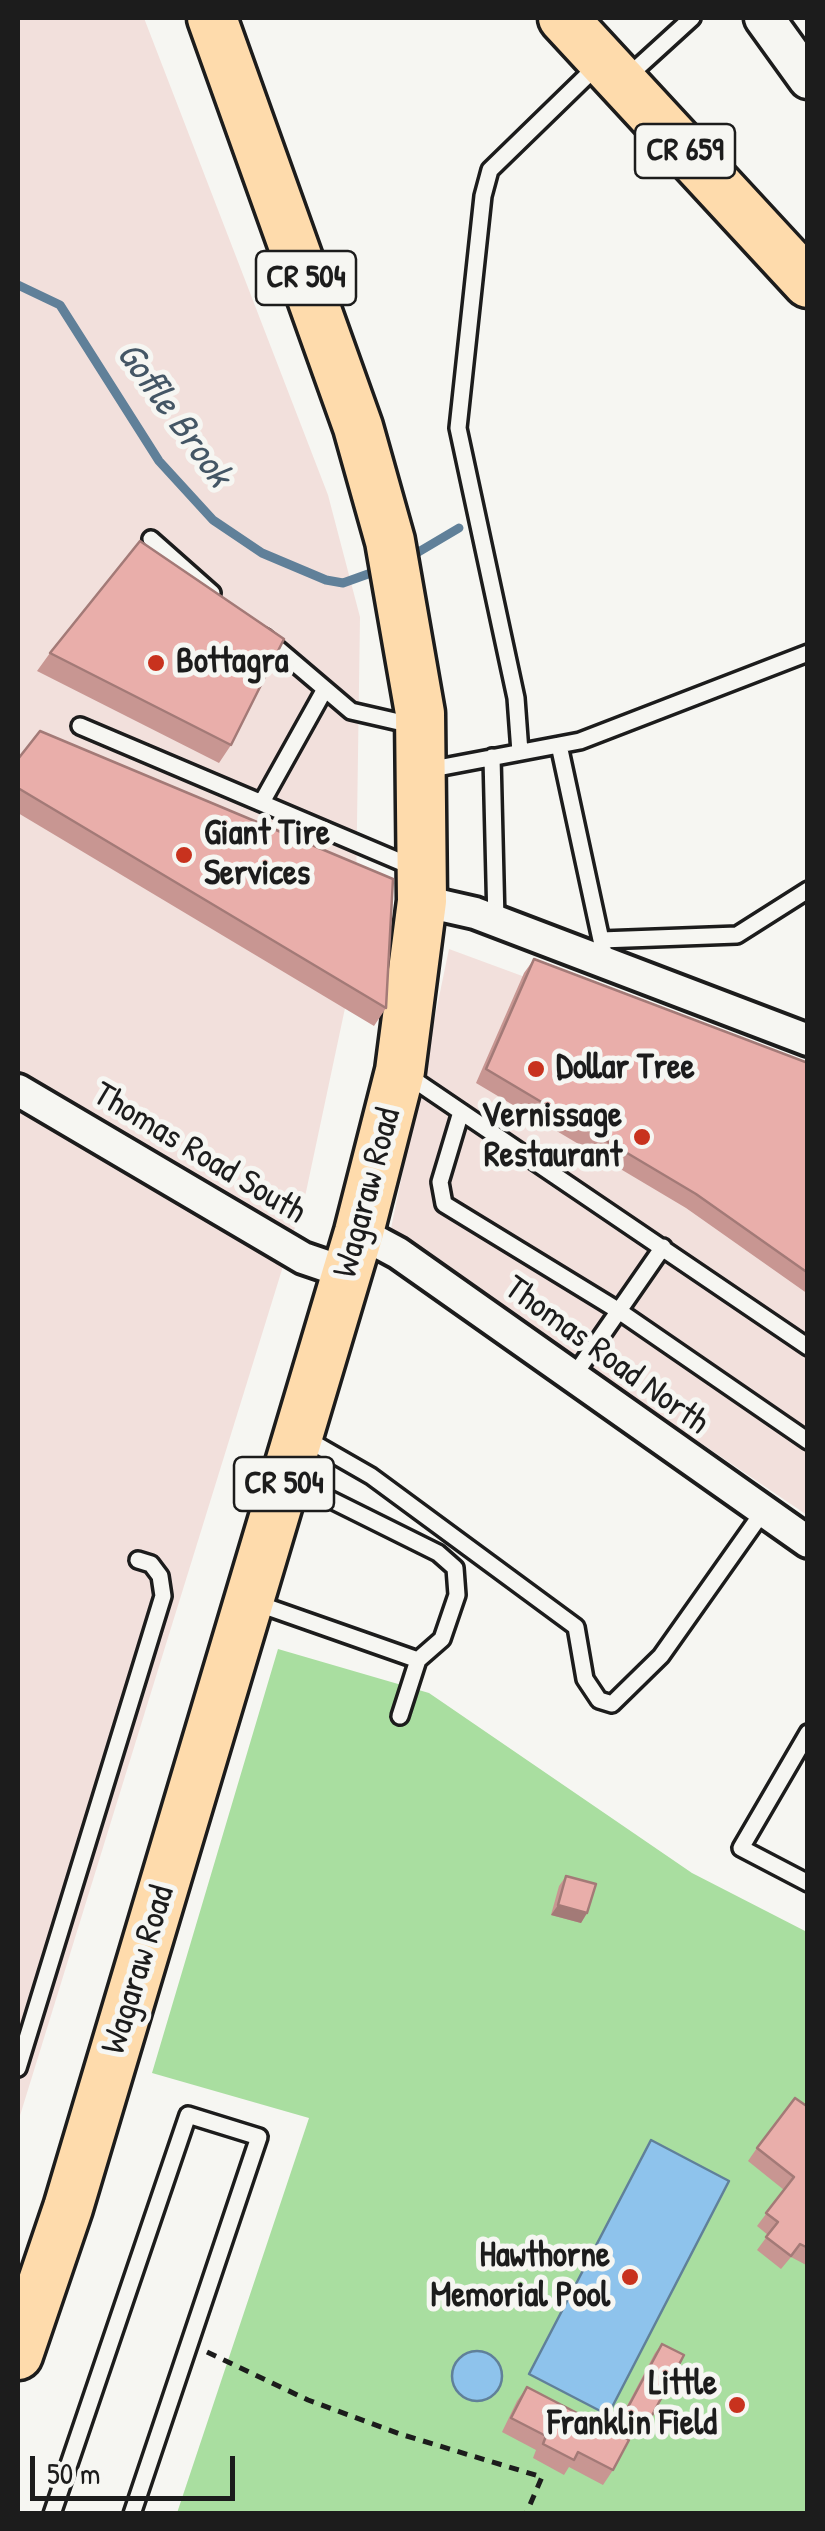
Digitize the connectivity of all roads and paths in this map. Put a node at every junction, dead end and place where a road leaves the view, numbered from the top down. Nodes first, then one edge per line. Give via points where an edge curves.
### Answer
1 (212, 18) edge
2 (692, 18) edge
3 (764, 18) edge
4 (592, 42) edge
5 (808, 79) edge
6 (808, 284) edge
7 (150, 540) dead end
8 (220, 600) edge
9 (248, 624) edge
10 (808, 652) edge
11 (325, 689) junction
12 (80, 726) dead end
13 (559, 745) junction
14 (422, 749) junction
15 (520, 752) junction
16 (492, 758) junction
17 (262, 802) junction
18 (422, 886) junction
19 (808, 890) edge
20 (496, 920) junction
21 (604, 952) junction
22 (808, 1040) edge
23 (400, 1071) junction
24 (18, 1090) edge
25 (461, 1112) junction
26 (663, 1247) junction
27 (353, 1252) junction
28 (619, 1310) junction
29 (808, 1347) edge
30 (572, 1377) junction
31 (808, 1441) edge
32 (293, 1456) junction
33 (762, 1512) junction
34 (808, 1542) edge
35 (138, 1560) dead end
36 (250, 1601) junction
37 (418, 1660) junction
38 (400, 1716) dead end
39 (808, 1732) edge
40 (808, 1884) edge
41 (18, 2068) edge
42 (190, 2344) junction
43 (18, 2355) edge
44 (52, 2514) edge
45 (132, 2514) edge
46 (526, 2514) edge

1 - 14 main road, Wagaraw Road / CR 504 via 358,427 401,592
2 - 4 lane
3 - 5 street
4 - 6 main road, CR 659
4 - 15 lane via 490,170 458,428 516,698
7 - 8 lane
9 - 11 lane
10 - 13 lane
11 - 14 lane via 351,711
11 - 17 lane
12 - 17 lane
13 - 15 lane
13 - 21 lane
14 - 16 lane
14 - 18 main road, Wagaraw Road / CR 504
15 - 16 lane
16 - 20 lane
17 - 18 lane
18 - 20 street
18 - 23 main road, Wagaraw Road / CR 504
19 - 21 lane via 737,935
20 - 21 street
21 - 22 street
23 - 25 lane
23 - 27 main road, Wagaraw Road / CR 504
24 - 27 street, Thomas Road South via 302,1258
25 - 26 lane
25 - 28 lane via 440,1182 444,1204
26 - 28 lane
26 - 29 lane
27 - 30 street, Thomas Road North via 398,1254
27 - 32 main road, Wagaraw Road / CR 504
28 - 30 lane
28 - 31 lane
30 - 33 street, Thomas Road North
32 - 33 lane via 366,1472 576,1627 585,1680 598,1700 612,1704 661,1656
32 - 36 main road, Wagaraw Road / CR 504
32 - 37 lane via 455,1568 456,1595 442,1639
33 - 34 street, Thomas Road North
35 - 41 lane via 160,1576 163,1596
36 - 37 lane
36 - 43 main road, Wagaraw Road / CR 504
37 - 38 lane
39 - 40 lane via 742,1848
42 - 44 lane via 260,2138 188,2115
42 - 45 lane
42 - 46 path via 308,2400 542,2477

